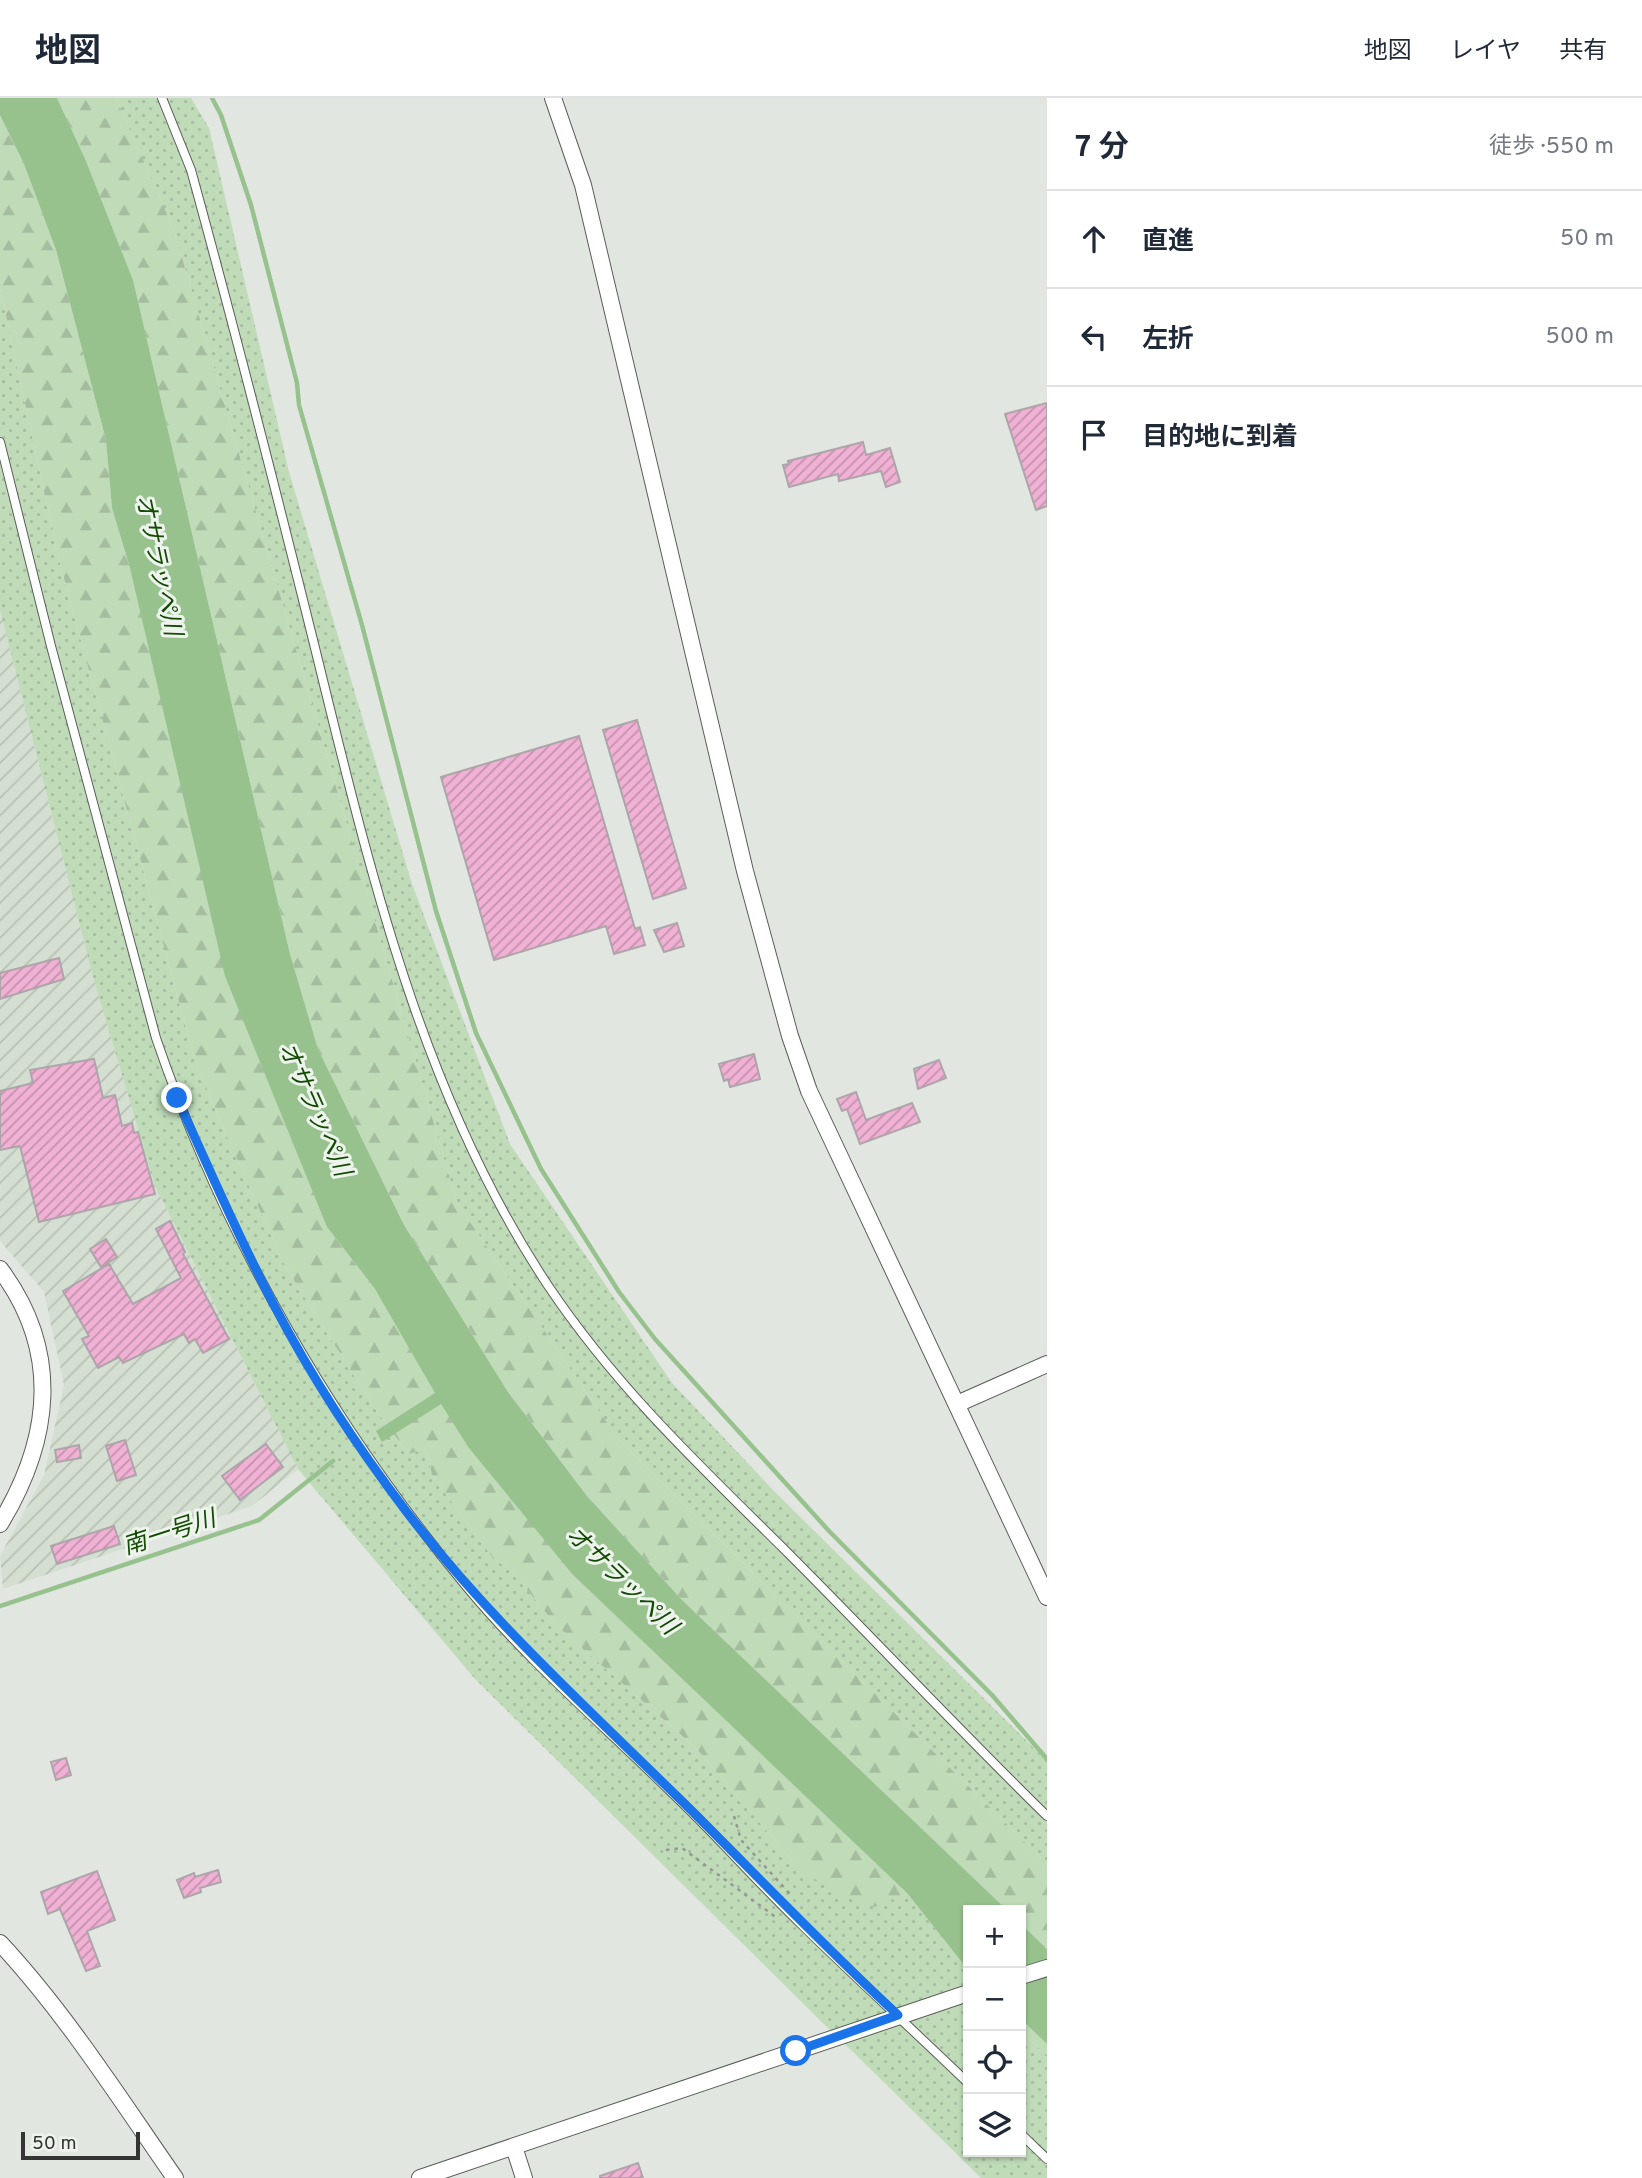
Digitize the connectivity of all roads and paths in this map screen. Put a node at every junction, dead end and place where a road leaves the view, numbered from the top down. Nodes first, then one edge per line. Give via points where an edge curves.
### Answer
1 (162, 98) edge
2 (553, 98) edge
3 (0, 442) edge
4 (0, 1269) edge
5 (1047, 1364) edge
6 (957, 1404) junction
7 (0, 1524) edge
8 (1047, 1597) edge
9 (1047, 1816) edge
10 (0, 1943) edge
11 (1047, 1968) edge
12 (1026, 1974) edge
13 (963, 1995) edge
14 (900, 2015) junction
15 (963, 2078) edge
16 (1026, 2139) edge
17 (514, 2147) junction
18 (1047, 2159) edge
19 (175, 2178) edge
20 (420, 2178) edge
21 (524, 2178) edge

1 - 9 lane via 191,170 399,967 484,1172 547,1284 613,1375 694,1463
2 - 6 street via 583,185 742,858 790,1036 814,1101
3 - 14 lane via 156,1038 177,1098 275,1307 317,1380 390,1488 468,1589 801,1924
4 - 7 street via 20,1300 34,1337 43,1399 30,1466
5 - 6 street
6 - 8 street
10 - 19 street via 94,2062
11 - 12 street
13 - 14 street
14 - 15 lane
14 - 17 street
16 - 18 lane
17 - 20 street
17 - 21 street

